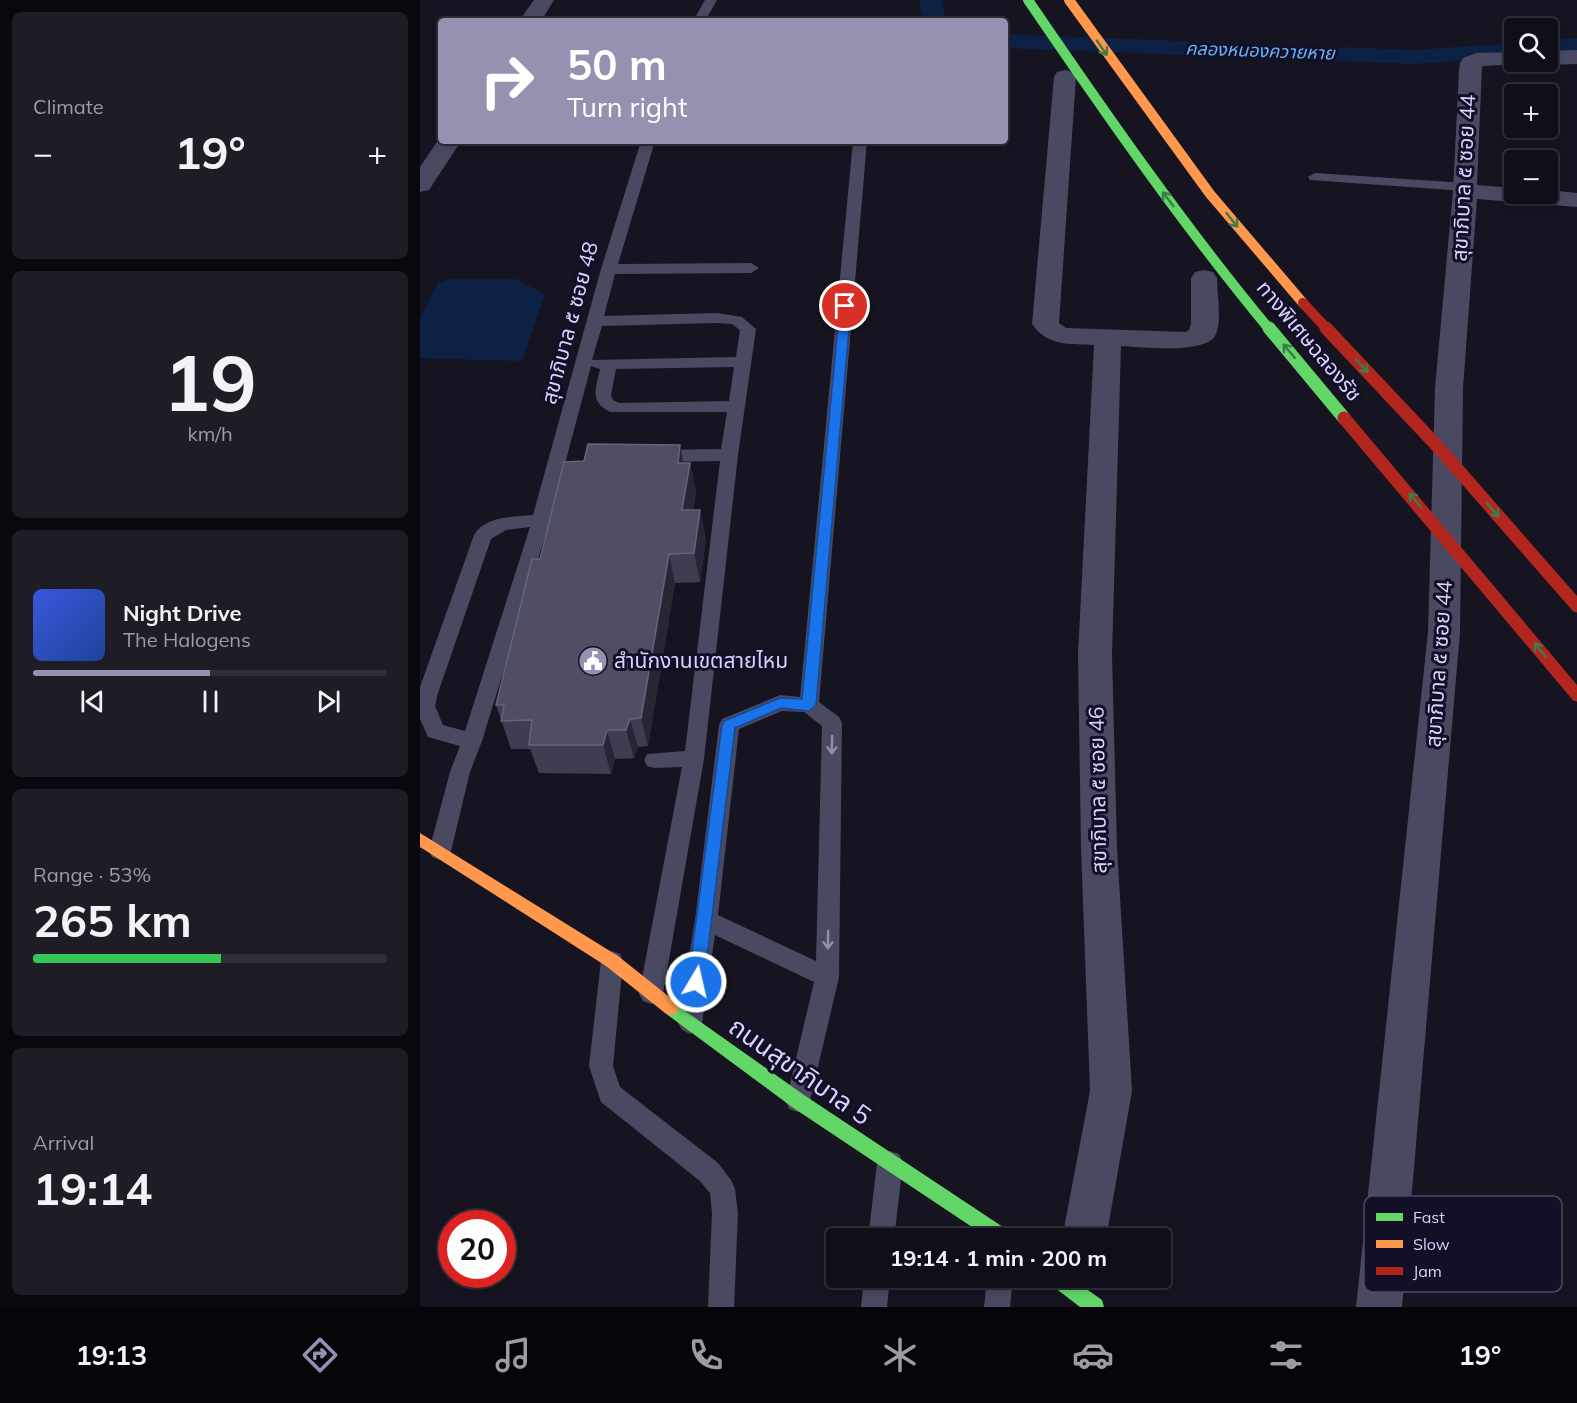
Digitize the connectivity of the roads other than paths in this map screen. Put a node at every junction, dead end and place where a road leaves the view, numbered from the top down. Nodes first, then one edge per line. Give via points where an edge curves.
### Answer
1 (544, 0) edge
2 (711, 0) edge
3 (1028, 0) edge
4 (1069, 0) edge
5 (532, 18) edge
6 (701, 18) edge
7 (1577, 57) edge
8 (1558, 58) edge
9 (1504, 59) edge
10 (1065, 76) dead end
11 (447, 144) edge
12 (647, 144) edge
13 (860, 144) edge
14 (1315, 177) dead end
15 (420, 185) edge
16 (1465, 189) junction
17 (1577, 200) edge
18 (751, 268) dead end
19 (609, 269) junction
20 (1204, 278) dead end
21 (596, 321) junction
22 (1108, 339) junction
23 (741, 362) junction
24 (584, 364) junction
25 (609, 364) junction
26 (736, 406) junction
27 (729, 455) junction
28 (638, 456) edge
29 (541, 520) junction
30 (1577, 606) edge
31 (1577, 695) edge
32 (809, 705) junction
33 (472, 741) junction
34 (694, 759) junction
35 (654, 760) dead end
36 (425, 843) edge
37 (706, 920) junction
38 (612, 961) junction
39 (827, 976) junction
40 (651, 994) junction
41 (690, 1023) junction
42 (798, 1101) junction
43 (890, 1163) junction
44 (1390, 1196) edge
45 (882, 1228) edge
46 (990, 1228) edge
47 (1086, 1228) edge
48 (876, 1288) edge
49 (999, 1288) edge
50 (1380, 1292) edge
51 (721, 1307) edge
52 (874, 1307) edge
53 (997, 1307) edge
54 (1379, 1307) edge

1 - 5 street
2 - 6 lane
31 -> 3 main road, ทางพิเศษฉลองรัช, bridge via 1223,273
4 -> 30 main road, ทางพิเศษฉลองรัช, bridge via 1144,108 1263,260 1439,448
7 - 8 street
9 - 16 street, สุขาภิบาล ๕ ซอย 44 via 1471,63
10 - 22 street via 1045,324 1064,336
11 - 15 street
12 - 19 lane, สุขาภิบาล ๕ ซอย 48
13 - 32 lane
14 - 16 lane
16 - 17 street
16 - 44 street, สุขาภิบาล ๕ ซอย 44 via 1449,388 1444,632
18 - 19 lane
19 - 21 lane, สุขาภิบาล ๕ ซอย 48
20 - 22 street via 1202,335 1189,340
21 - 23 lane via 736,320 748,330
21 - 24 lane, สุขาภิบาล ๕ ซอย 48
22 - 47 street, สุขาภิบาล ๕ ซอย 46 via 1095,654 1110,1091
23 - 25 lane
23 - 26 lane
24 - 25 lane
24 - 29 lane, สุขาภิบาล ๕ ซอย 48
25 - 26 lane via 603,394 606,403 616,408
26 - 27 lane
27 - 28 lane
27 - 34 lane
29 - 33 lane, สุขาภิบาล ๕ ซอย 48
29 - 33 lane via 502,524 483,535 428,693 425,706 435,731
32 - 37 lane via 780,703 729,725
32 -> 39 lane via 832,723
33 - 36 lane, สุขาภิบาล ๕ ซอย 48
34 - 35 lane
34 - 40 lane
36 - 38 main road, ถนนสุขาภิบาล 5
37 - 39 lane
37 - 41 lane
38 - 40 main road, ถนนสุขาภิบาล 5
38 - 51 lane via 601,1066 609,1094 709,1172 722,1189 725,1214
39 - 42 lane
40 - 41 main road, ถนนสุขาภิบาล 5
41 - 42 main road, ถนนสุขาภิบาล 5
42 - 43 main road, ถนนสุขาภิบาล 5
43 - 45 lane
43 - 46 main road, ถนนสุขาภิบาล 5
48 - 52 lane
49 - 53 lane
50 - 54 street, สุขาภิบาล ๕ ซอย 44

